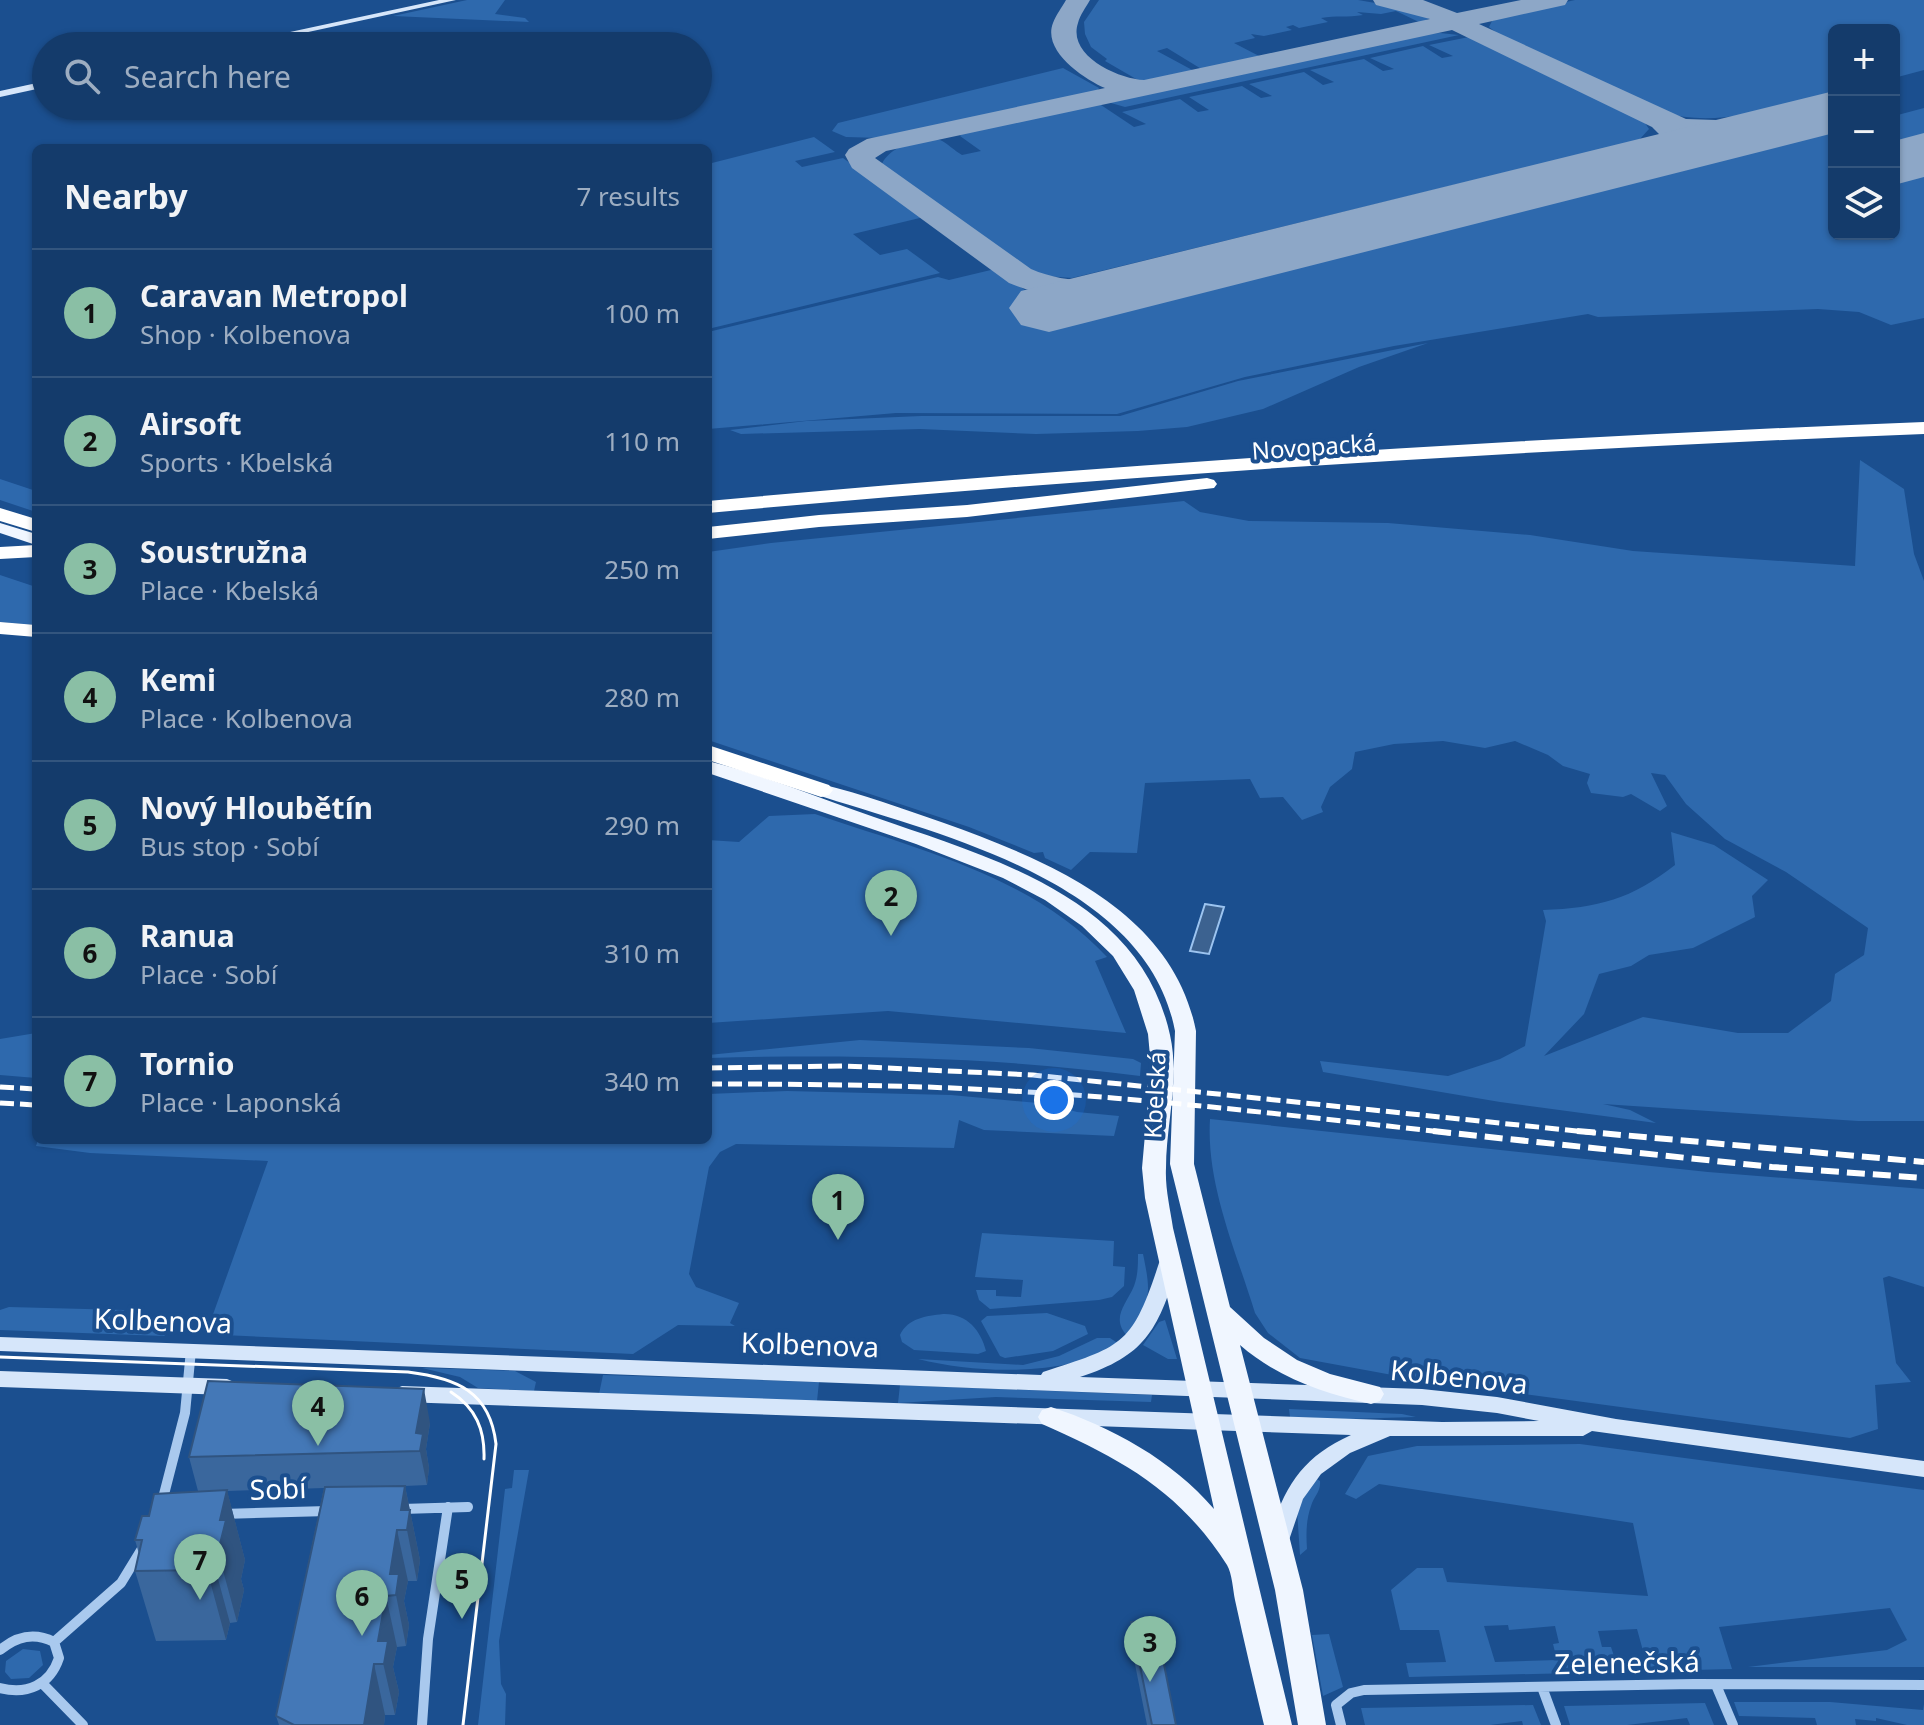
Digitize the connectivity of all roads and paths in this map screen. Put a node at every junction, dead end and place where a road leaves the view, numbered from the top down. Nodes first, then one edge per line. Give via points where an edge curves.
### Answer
1 (452, 0) edge
2 (298, 32) edge
3 (32, 87) edge
4 (0, 94) edge
5 (1924, 428) edge
6 (1924, 439) edge
7 (1309, 472) junction
8 (712, 505) edge
9 (0, 514) edge
10 (712, 517) edge
11 (32, 525) edge
12 (0, 528) edge
13 (712, 533) edge
14 (32, 539) edge
15 (32, 551) edge
16 (0, 553) edge
17 (0, 628) edge
18 (32, 631) edge
19 (0, 645) edge
20 (32, 646) edge
21 (712, 753) edge
22 (712, 768) edge
23 (821, 790) joint
24 (1169, 1263) junction
25 (1219, 1311) junction
26 (0, 1344) edge
27 (191, 1349) junction
28 (0, 1379) edge
29 (1034, 1381) junction
30 (187, 1386) junction
31 (1198, 1387) junction
32 (254, 1388) edge
33 (1239, 1389) junction
34 (379, 1393) edge
35 (1371, 1394) junction
36 (1051, 1417) junction
37 (1206, 1422) junction
38 (1247, 1423) junction
39 (1616, 1427) junction
40 (1395, 1428) junction
41 (1924, 1469) edge
42 (448, 1507) junction
43 (468, 1507) dead end
44 (388, 1509) edge
45 (341, 1511) edge
46 (171, 1514) edge
47 (214, 1514) edge
48 (149, 1535) edge
49 (1278, 1547) junction
50 (1240, 1566) junction
51 (54, 1642) junction
52 (0, 1650) edge
53 (42, 1683) junction
54 (1716, 1685) junction
55 (1924, 1685) edge
56 (1542, 1687) junction
57 (0, 1689) edge
58 (83, 1725) edge
59 (422, 1725) edge
60 (1278, 1725) edge
61 (1312, 1725) edge
62 (1341, 1725) edge
63 (1556, 1725) edge
64 (1733, 1725) edge

1 - 2 main road
3 - 4 main road
5 - 8 highway, Novopacká via 1670,438
6 - 7 highway, Novopacká via 1752,444
7 - 10 highway, Novopacká
7 - 13 highway
9 - 11 highway
12 - 14 main road
15 - 16 highway
17 - 18 highway
19 - 20 highway
21 - 23 highway, Kbelská
22 - 24 main road, Kbelská via 1010,873 1059,899 1110,941 1139,978 1159,1033 1163,1061 1154,1169
23 - 25 main road, Kbelská via 1043,870 1095,900 1152,954 1182,1010 1187,1060 1182,1164
24 - 29 main road via 1154,1313 1130,1345 1102,1361
24 - 31 main road, Kbelská
25 - 33 main road, Kbelská
25 - 35 main road via 1284,1366
26 - 27 main road, Kolbenova
27 - 29 main road, Kolbenova
27 - 30 street
28 - 30 main road
29 - 31 main road, Kolbenova
30 - 32 main road
30 - 46 street via 185,1413 157,1515
31 - 33 main road, Kolbenova
31 - 37 main road, Kbelská
33 - 35 main road, Kolbenova
33 - 38 main road, Kbelská
34 - 36 main road, Kolbenova
35 - 39 main road, Kolbenova via 1465,1400
36 - 37 main road, Kolbenova
36 - 50 main road via 1121,1448 1171,1479 1208,1519
37 - 38 main road, Kolbenova
37 - 50 main road, Kbelská
38 - 40 main road, Kolbenova
38 - 49 main road, Kbelská
39 - 40 main road, Kolbenova
39 - 41 main road, Kolbenova
40 - 49 main road via 1346,1445 1312,1468 1291,1496
42 - 43 street
42 - 44 street
42 - 59 street via 428,1639
45 - 47 street, Sobí
48 - 51 street via 121,1583
49 - 61 main road, Kbelská
50 - 60 main road, Kbelská
51 - 52 street via 26,1636
51 - 53 street via 57,1667
53 - 57 street via 21,1692
53 - 58 street
54 - 55 street, Zelenečská
54 - 56 street, Zelenečská
54 - 64 street
56 - 62 street, Zelenečská via 1364,1690 1336,1705
56 - 63 street

